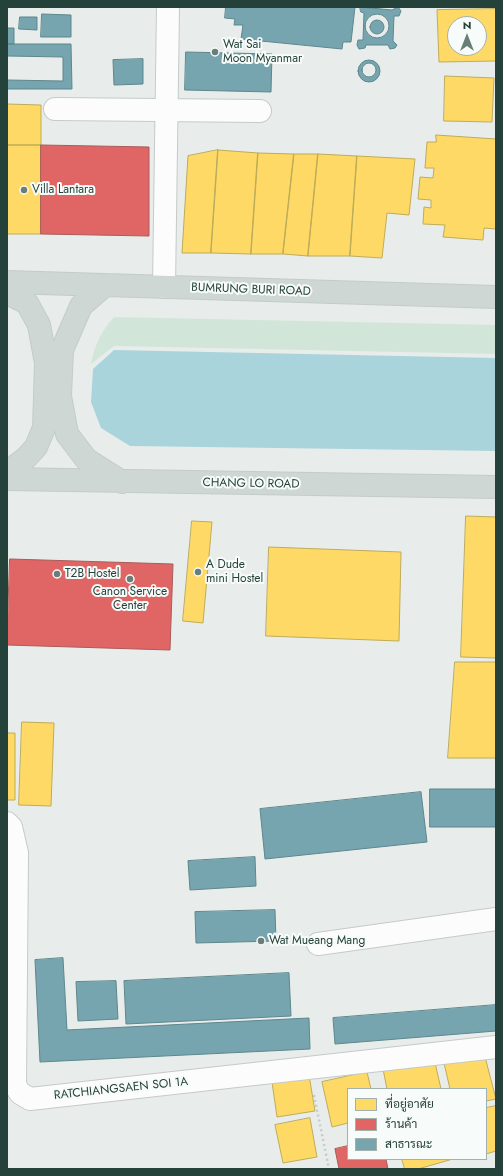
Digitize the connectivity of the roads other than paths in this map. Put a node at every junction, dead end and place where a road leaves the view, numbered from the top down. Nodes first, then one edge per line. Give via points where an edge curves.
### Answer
1 (168, 7) edge
2 (55, 109) dead end
3 (166, 111) junction
4 (260, 111) dead end
5 (7, 282) edge
6 (105, 284) junction
7 (164, 287) junction
8 (7, 293) edge
9 (496, 297) edge
10 (7, 472) edge
11 (7, 480) edge
12 (122, 482) junction
13 (496, 487) edge
14 (7, 823) edge
15 (496, 919) edge
16 (318, 944) dead end
17 (496, 1047) edge

1 - 3 street
2 - 3 street
3 - 4 street
3 - 7 street
5 - 6 main road, BUMRUNG BURI ROAD
6 - 7 main road, BUMRUNG BURI ROAD
6 - 12 main road via 81,306 62,350 60,396 67,434 86,459
7 - 9 main road, BUMRUNG BURI ROAD
8 - 10 main road via 27,303 39,325 46,363 44,428 36,447
11 - 12 main road, CHANG LO ROAD
12 - 13 main road, CHANG LO ROAD
14 - 17 street, RATCHIANGSAEN SOI 1A via 11,827 17,853 14,1085 20,1093 30,1099
15 - 16 street

